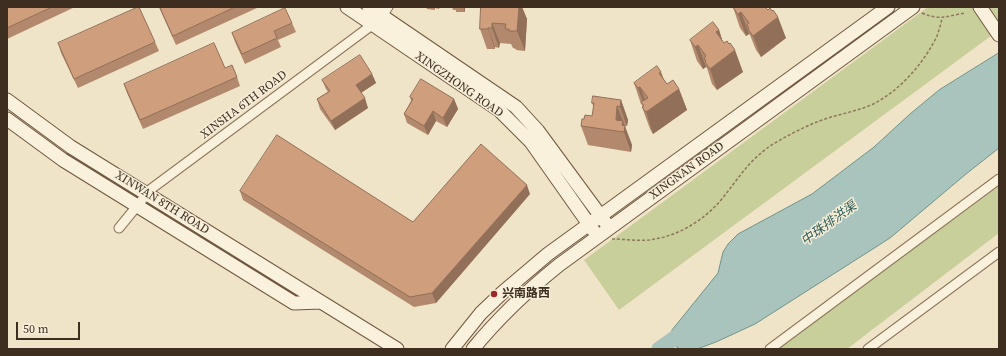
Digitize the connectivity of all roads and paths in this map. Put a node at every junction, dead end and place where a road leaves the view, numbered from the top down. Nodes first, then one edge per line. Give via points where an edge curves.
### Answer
1 (347, 7) edge
2 (369, 7) edge
3 (888, 7) edge
4 (980, 7) edge
5 (916, 10) edge
6 (965, 13) dead end
7 (381, 16) edge
8 (942, 18) junction
9 (999, 35) edge
10 (7, 100) edge
11 (7, 120) edge
12 (999, 180) edge
13 (147, 194) junction
14 (137, 206) junction
15 (600, 216) junction
16 (589, 224) junction
17 (119, 228) dead end
18 (611, 234) junction
19 (598, 237) junction
20 (999, 252) edge
21 (321, 302) junction
22 (397, 349) edge
23 (452, 349) edge
24 (473, 349) edge
25 (770, 349) edge
26 (868, 349) edge

1 - 7 street, XINGZHONG ROAD
2 - 7 street, XINGZHONG ROAD
3 - 15 street, XINGNAN ROAD
4 - 9 street
5 - 8 path via 933,18
5 - 18 street, XINGNAN ROAD
6 - 8 path
7 - 13 street, XINSHA 6TH ROAD
7 - 15 street, XINGZHONG ROAD via 516,107 538,131
7 - 16 street, XINGZHONG ROAD via 499,110 531,142
8 - 18 path via 937,35 925,56 892,92 872,104 798,130 774,144 754,159 710,212 683,229 654,240
10 - 13 street, XINWAN 8TH ROAD via 71,147
11 - 14 street, XINWAN 8TH ROAD via 62,160
12 - 25 street
13 - 14 street, XINSHA 6TH ROAD
13 - 21 street, XINWAN 8TH ROAD
14 - 17 street, XINSHA 6TH ROAD
14 - 21 street, XINWAN 8TH ROAD via 294,303
15 - 16 street, XINGNAN ROAD
15 - 18 street, XINGZHONG ROAD
16 - 19 street, XINGZHONG ROAD
16 - 23 street, XINGNAN ROAD via 502,293 481,313
18 - 19 street, XINGNAN ROAD
19 - 24 street, XINGNAN ROAD via 560,264 525,294 492,325
20 - 26 street
21 - 22 street, XINWAN 8TH ROAD

